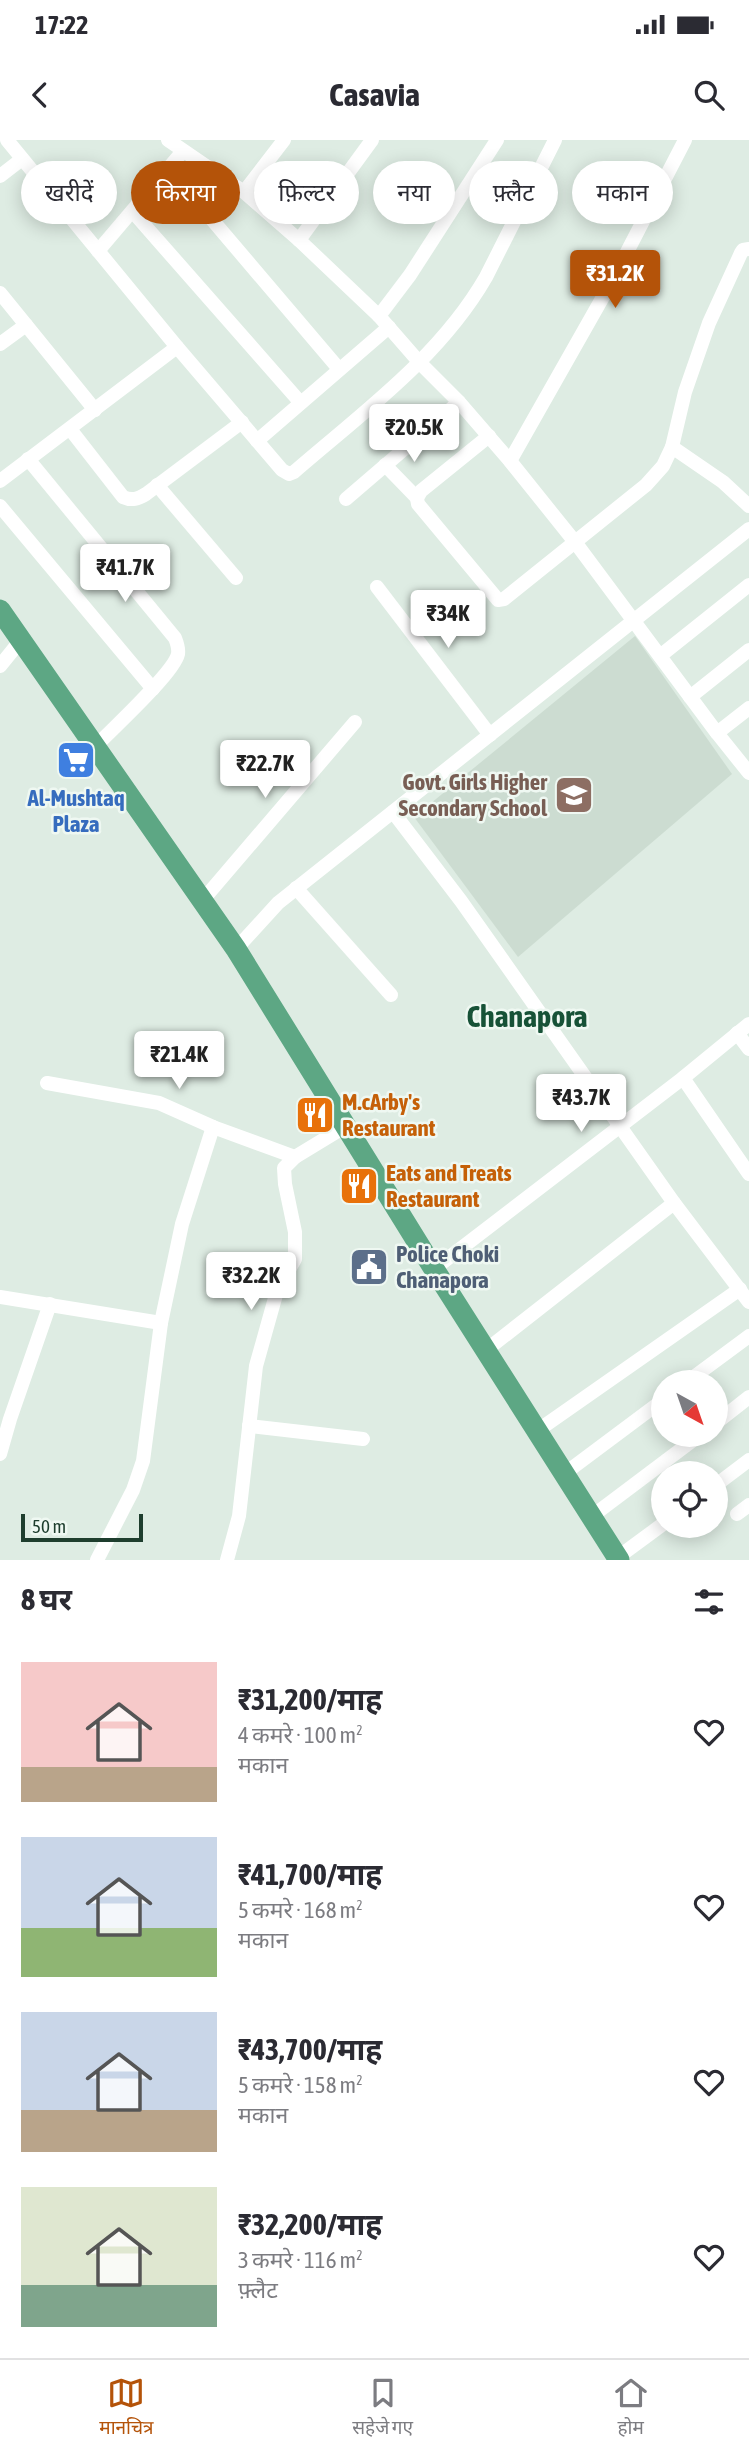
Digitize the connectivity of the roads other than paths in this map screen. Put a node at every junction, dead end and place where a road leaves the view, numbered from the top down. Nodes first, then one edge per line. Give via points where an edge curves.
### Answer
1 (7, 140) edge
2 (168, 140) edge
3 (284, 140) edge
4 (372, 140) edge
5 (497, 140) edge
6 (555, 140) edge
7 (685, 140) edge
8 (183, 151) junction
9 (22, 159) junction
10 (175, 161) edge
11 (0, 176) edge
12 (244, 192) junction
13 (131, 214) edge
14 (144, 224) edge
15 (216, 224) edge
16 (299, 240) junction
17 (749, 249) edge
18 (98, 251) junction
19 (0, 293) edge
20 (379, 316) junction
21 (26, 325) junction
22 (389, 327) junction
23 (0, 344) edge
24 (177, 347) junction
25 (420, 363) junction
26 (339, 369) junction
27 (300, 402) junction
28 (459, 402) junction
29 (95, 410) junction
30 (242, 422) junction
31 (70, 429) junction
32 (489, 436) junction
33 (257, 441) junction
34 (672, 447) junction
35 (28, 459) junction
36 (510, 461) junction
37 (386, 465) junction
38 (0, 481) edge
39 (158, 485) junction
40 (416, 498) junction
41 (346, 499) dead end
42 (0, 506) edge
43 (749, 506) edge
44 (749, 529) edge
45 (575, 542) junction
46 (236, 578) dead end
47 (749, 585) edge
48 (377, 587) dead end
49 (0, 610) edge
50 (633, 620) junction
51 (21, 640) junction
52 (749, 650) edge
53 (660, 656) junction
54 (0, 666) edge
55 (153, 689) junction
56 (690, 697) junction
57 (749, 708) edge
58 (355, 722) dead end
59 (717, 733) junction
60 (490, 735) junction
61 (95, 747) junction
62 (748, 768) edge
63 (393, 811) junction
64 (296, 888) junction
65 (202, 901) junction
66 (236, 949) junction
67 (391, 995) dead end
68 (743, 1028) edge
69 (749, 1049) edge
70 (683, 1078) junction
71 (47, 1083) dead end
72 (213, 1126) junction
73 (346, 1126) junction
74 (620, 1126) junction
75 (295, 1157) junction
76 (749, 1174) edge
77 (674, 1203) junction
78 (433, 1269) junction
79 (740, 1289) junction
80 (0, 1297) edge
81 (749, 1302) edge
82 (50, 1304) junction
83 (161, 1322) junction
84 (749, 1336) edge
85 (485, 1350) junction
86 (703, 1370) edge
87 (749, 1397) edge
88 (651, 1409) edge
89 (728, 1414) edge
90 (249, 1426) junction
91 (537, 1432) junction
92 (363, 1439) dead end
93 (683, 1447) edge
94 (0, 1454) edge
95 (749, 1460) edge
96 (564, 1474) junction
97 (728, 1476) edge
98 (592, 1517) junction
99 (651, 1533) edge
100 (618, 1559) edge
101 (97, 1560) edge
102 (228, 1560) edge

1 - 9 street
2 - 8 street
3 - 12 street
4 - 16 street
5 - 20 street
6 - 25 street via 474,297
7 - 36 street
8 - 10 street
8 - 12 street
9 - 11 street
9 - 18 street
12 - 16 street
13 - 18 street
14 - 27 street
15 - 26 street
16 - 20 street
17 - 34 street via 741,253 709,323
18 - 24 street
19 - 21 street
20 - 22 street
21 - 23 street
21 - 29 street
22 - 25 street
22 - 26 street
24 - 29 street
24 - 30 street
25 - 28 street
25 - 33 street via 294,472 282,470
26 - 27 street
27 - 33 street
28 - 32 street
28 - 37 street
29 - 31 street
30 - 33 street
30 - 39 street
31 - 35 street
31 - 39 street via 123,497 138,499
32 - 36 street
32 - 40 street
34 - 43 street
34 - 45 street via 646,485
35 - 38 street
35 - 55 street via 175,638 178,656
36 - 45 street
37 - 40 street
37 - 41 street
39 - 46 street
40 - 45 street via 498,600
42 - 55 street
44 - 50 street
45 - 50 street
47 - 53 street
48 - 60 street
49 - 51 main road
50 - 53 street
50 - 60 street
51 - 54 street
51 - 61 main road
52 - 56 street
53 - 56 street
55 - 61 street
56 - 59 street
57 - 59 street
58 - 65 street
59 - 62 street
60 - 63 street
61 - 65 main road
63 - 64 street
63 - 74 street
64 - 66 street
64 - 67 street
65 - 66 main road
66 - 73 main road
68 - 69 street
68 - 70 street
70 - 74 street
70 - 76 street
71 - 72 street via 159,1103
72 - 75 street
72 - 83 street via 182,1224
73 - 75 street
73 - 78 main road
74 - 77 street
74 - 78 street
75 - 90 street via 284,1168 295,1259 270,1309 256,1366
77 - 79 street
77 - 85 street
78 - 85 main road
79 - 81 street
79 - 91 street
80 - 82 street
82 - 83 street
82 - 94 street
83 - 101 street via 143,1461
84 - 86 street
85 - 91 main road
87 - 89 street
88 - 96 street
90 - 92 street
90 - 102 street via 239,1516
91 - 96 main road
93 - 98 street
95 - 97 street
96 - 98 main road
98 - 100 main road
99 - 100 street

